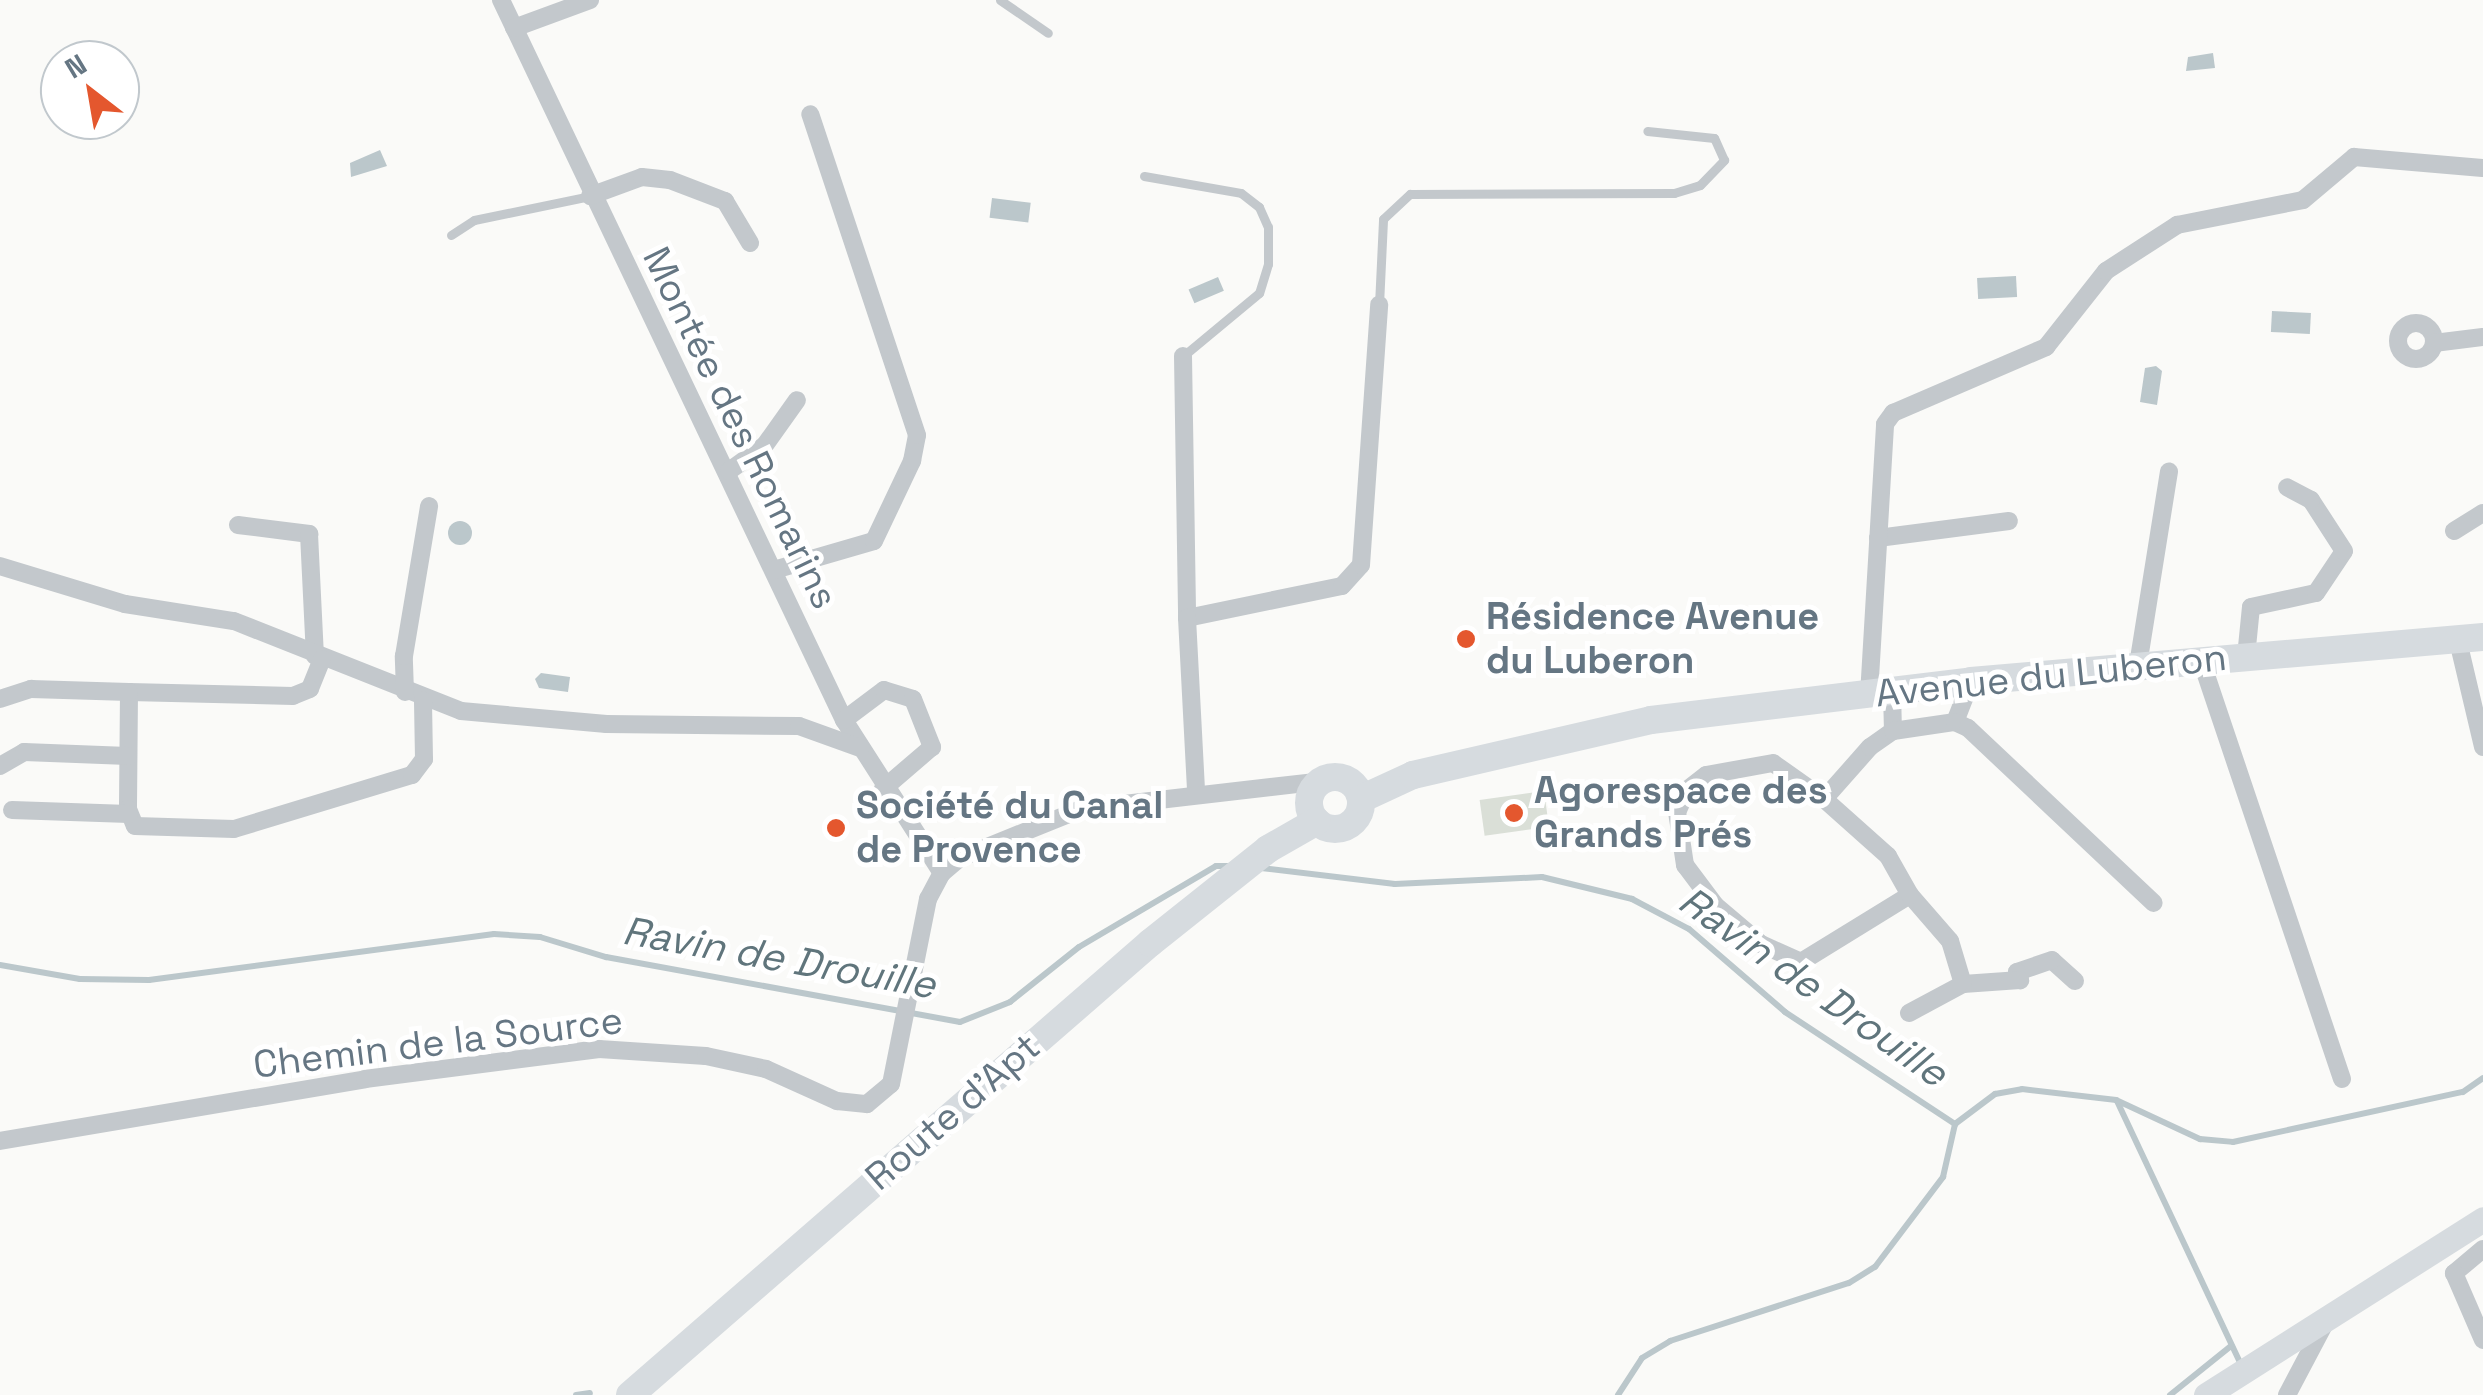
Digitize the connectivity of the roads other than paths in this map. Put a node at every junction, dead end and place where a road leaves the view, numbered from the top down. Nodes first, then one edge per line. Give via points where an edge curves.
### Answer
1 (501, 0) edge
2 (590, 0) edge
3 (1000, 0) edge
4 (514, 28) junction
5 (1048, 33) dead end
6 (810, 114) dead end
7 (1647, 130) dead end
8 (2483, 168) edge
9 (1144, 176) dead end
10 (590, 196) junction
11 (452, 235) dead end
12 (750, 242) dead end
13 (1379, 305) joint
14 (2483, 338) edge
15 (2434, 344) dead end
16 (1183, 356) joint
17 (797, 400) dead end
18 (729, 470) junction
19 (2169, 472) dead end
20 (2287, 487) dead end
21 (428, 506) dead end
22 (2483, 514) edge
23 (2008, 521) dead end
24 (238, 525) dead end
25 (2454, 532) dead end
26 (1878, 538) junction
27 (0, 566) edge
28 (774, 570) junction
29 (1187, 618) junction
30 (2470, 639) edge
31 (2246, 657) junction
32 (319, 658) junction
33 (2201, 660) junction
34 (2138, 665) junction
35 (1971, 682) junction
36 (129, 692) junction
37 (406, 692) junction
38 (1880, 693) junction
39 (0, 699) edge
40 (424, 700) junction
41 (844, 720) junction
42 (1955, 722) junction
43 (1893, 731) junction
44 (2483, 747) edge
45 (860, 748) junction
46 (128, 756) junction
47 (0, 766) edge
48 (884, 789) junction
49 (1196, 792) junction
50 (1357, 792) junction
51 (1309, 798) junction
52 (1824, 799) junction
53 (12, 810) dead end
54 (129, 814) junction
55 (942, 873) junction
56 (1910, 895) junction
57 (2154, 903) dead end
58 (2075, 981) dead end
59 (1964, 984) junction
60 (1909, 1013) dead end
61 (2342, 1080) dead end
62 (0, 1142) edge
63 (2483, 1218) edge
64 (2483, 1248) edge
65 (2326, 1321) junction
66 (2483, 1340) edge
67 (630, 1395) edge
68 (2206, 1395) edge
69 (2288, 1395) edge

1 - 4 street, Montée des Romarins
2 - 4 street
3 - 5 lane
4 - 10 street, Montée des Romarins
6 - 28 street via 917,435 912,461 874,541
7 - 13 lane via 1714,138 1724,149 1723,163 1680,192 1410,194 1383,219
8 - 26 street via 2354,156 2303,200 2211,216 2152,237 2106,271 2046,347 1890,415
9 - 16 lane via 1241,193 1259,206 1268,227 1259,293
10 - 11 lane via 474,220
10 - 12 street via 642,177 670,180 725,201
10 - 18 street, Montée des Romarins
13 - 29 street via 1358,574 1342,586
14 - 15 street
16 - 29 street
17 - 18 street via 766,445
18 - 28 street, Montée des Romarins
19 - 34 street
20 - 31 street via 2311,500 2344,551 2312,596 2250,607
21 - 37 street via 404,656
22 - 25 street
23 - 26 street
24 - 32 street via 309,534
26 - 38 street
27 - 32 street via 125,604 223,618
28 - 41 street, Montée des Romarins
29 - 49 street
30 - 31 main road, Avenue du Luberon
30 - 44 street
31 - 33 main road, Avenue du Luberon
32 - 36 street via 310,690 293,696
32 - 37 street
33 - 34 main road, Avenue du Luberon
33 - 61 street
34 - 35 main road, Avenue du Luberon
35 - 38 main road, Avenue du Luberon
35 - 42 street
36 - 39 street via 31,689
36 - 46 street
37 - 40 street
38 - 43 street
38 - 50 main road, Avenue du Luberon via 1574,734
40 - 45 street via 536,720 800,726
40 - 54 street via 424,759 406,778 234,828 142,829
41 - 45 street, Montée des Romarins
41 - 48 street via 888,689 908,694 918,708 932,747
42 - 43 street
42 - 57 street
43 - 52 street
45 - 48 street, Montée des Romarins
46 - 47 street via 24,752
46 - 54 street
48 - 55 street, Montée des Romarins
49 - 51 street
49 - 55 street via 1135,798 1033,824
50 - 51 main road via 1339,777
50 - 51 main road, Avenue du Luberon via 1349,825 1330,828
51 - 67 main road, Route d'Apt via 1276,844
52 - 56 street via 1884,852
52 - 56 street via 1773,763 1706,776 1687,790 1678,812 1685,866 1716,905 1761,944 1801,962
53 - 54 street
55 - 62 street, Chemin de la Source via 912,959 887,1092 856,1104 719,1058 599,1049 365,1079
56 - 59 street via 1943,930
58 - 59 street via 2052,960 2017,972 2020,980
59 - 60 street
63 - 65 street
64 - 66 street via 2454,1273
65 - 68 street
65 - 69 street

